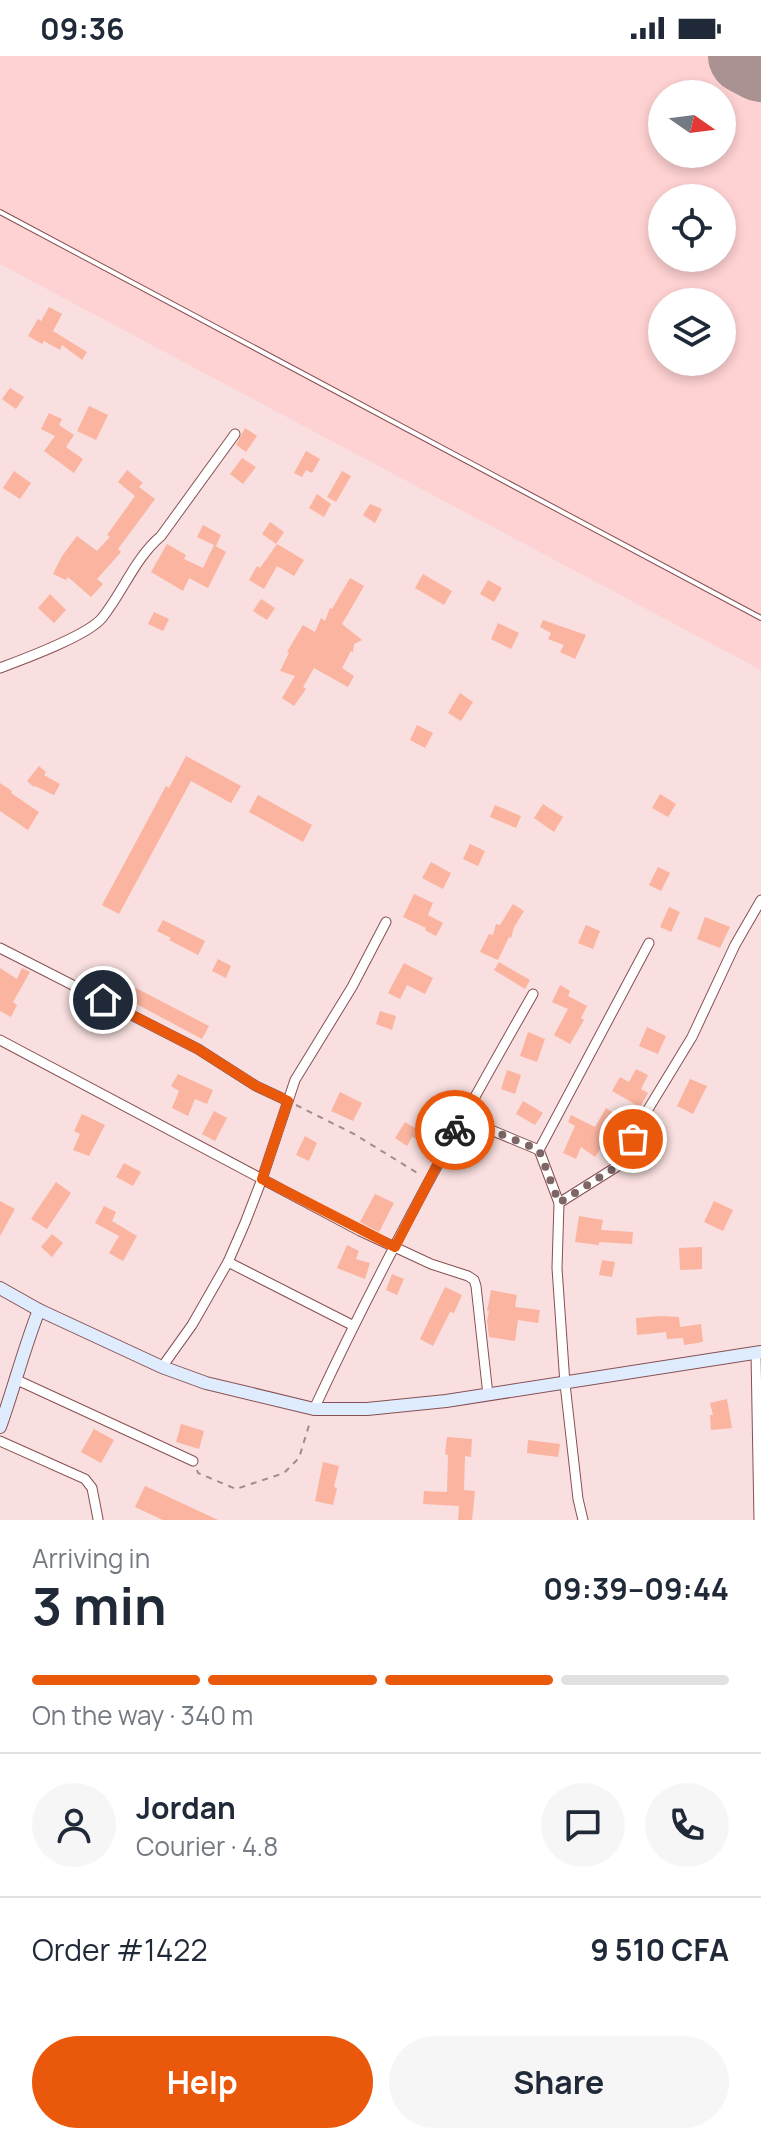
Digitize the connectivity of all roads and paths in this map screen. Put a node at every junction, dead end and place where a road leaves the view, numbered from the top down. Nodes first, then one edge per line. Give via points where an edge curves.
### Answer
1 (0, 212) edge
2 (235, 434) dead end
3 (761, 618) edge
4 (0, 668) edge
5 (761, 900) edge
6 (386, 922) dead end
7 (649, 943) dead end
8 (0, 948) edge
9 (533, 994) dead end
10 (0, 1040) edge
11 (288, 1101) junction
12 (462, 1118) junction
13 (539, 1150) junction
14 (262, 1179) junction
15 (429, 1181) junction
16 (559, 1203) junction
17 (395, 1247) junction
18 (228, 1262) junction
19 (0, 1288) edge
20 (39, 1310) junction
21 (352, 1325) junction
22 (758, 1353) edge
23 (162, 1367) junction
24 (17, 1380) junction
25 (565, 1384) junction
26 (488, 1395) junction
27 (314, 1409) junction
28 (0, 1427) edge
29 (0, 1441) edge
30 (193, 1461) joint
31 (98, 1519) edge
32 (583, 1520) edge
33 (759, 1520) edge

1 - 3 lane
2 - 4 street via 101,619
5 - 16 street via 621,1164
6 - 11 street
7 - 13 street
8 - 11 street
9 - 12 street
10 - 14 street
11 - 14 street
11 - 15 path
12 - 13 street
12 - 15 street
13 - 16 street
14 - 17 street
14 - 18 street
15 - 17 street
16 - 25 street via 557,1268
17 - 21 street
17 - 26 street via 474,1280
18 - 21 street
18 - 23 street
19 - 20 street
20 - 23 street
20 - 24 street
21 - 27 street
22 - 25 street
22 - 33 street
23 - 27 street
24 - 28 street
24 - 30 street
25 - 26 street
25 - 32 street
26 - 27 street via 367,1409
27 - 30 path via 299,1458 284,1473 236,1489 198,1473
29 - 31 street via 85,1479

